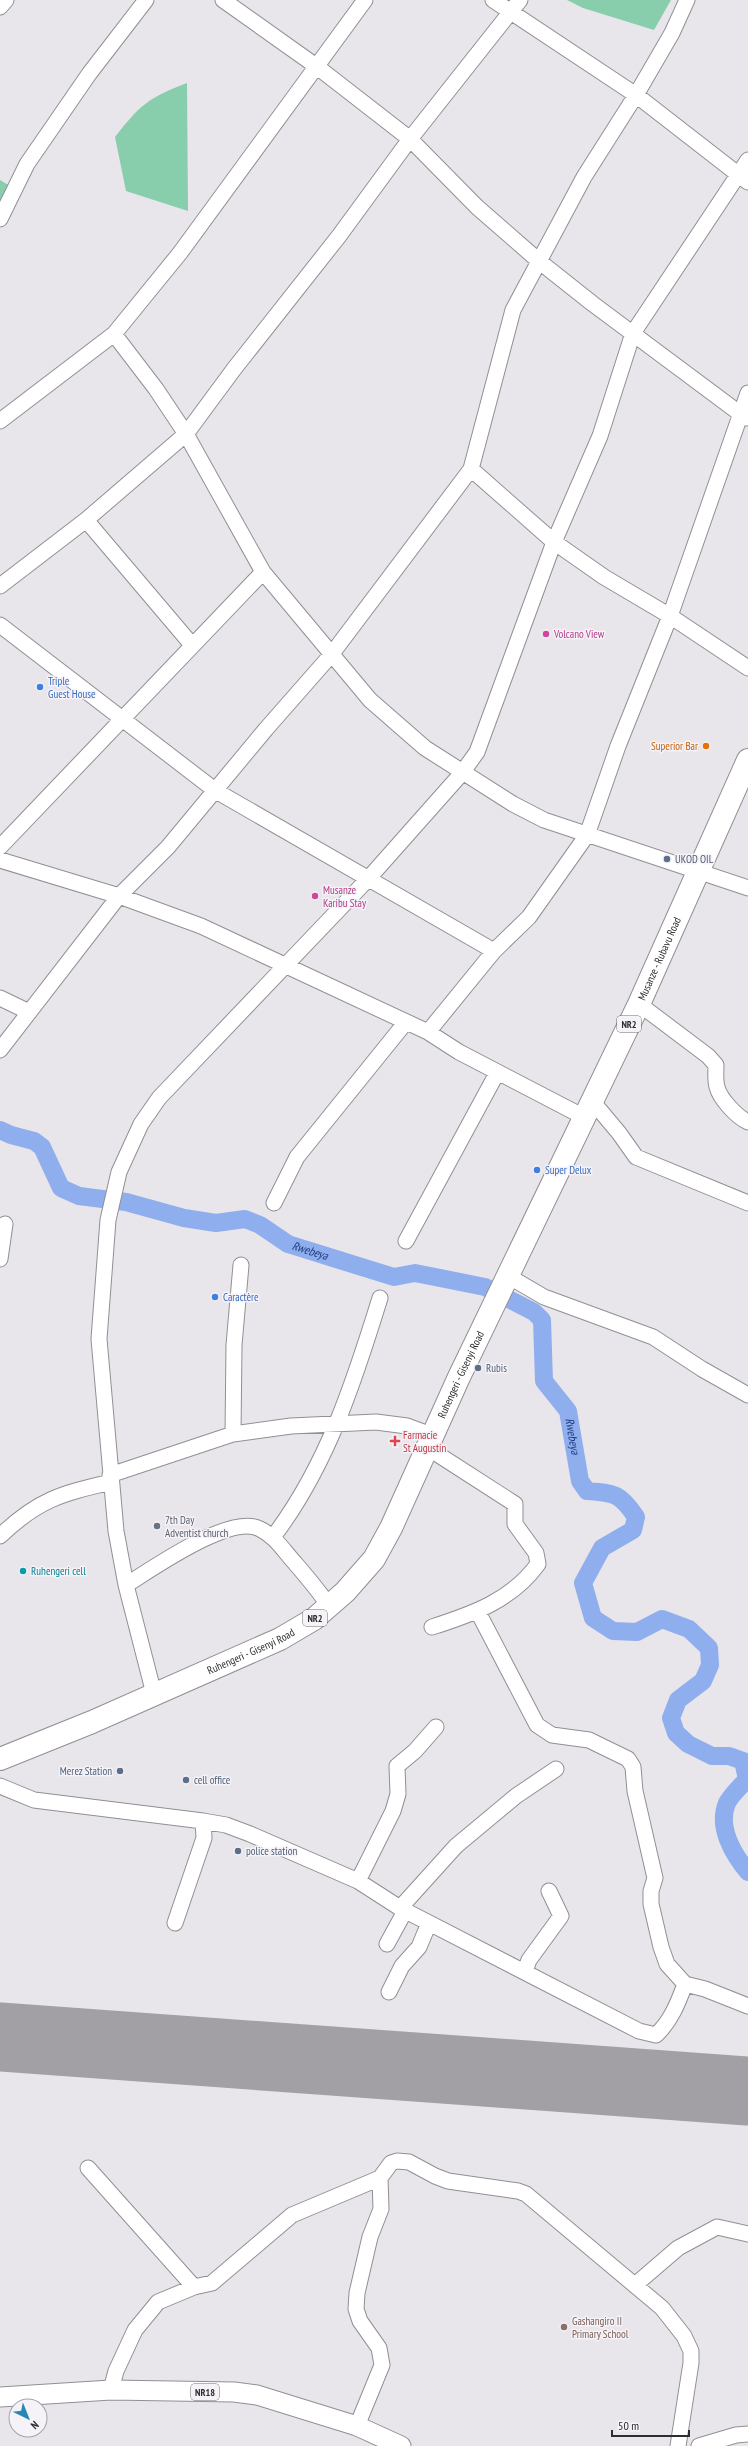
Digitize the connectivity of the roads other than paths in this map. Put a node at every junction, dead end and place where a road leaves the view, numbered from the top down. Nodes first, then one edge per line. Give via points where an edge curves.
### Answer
1 (6, 0) edge
2 (146, 0) edge
3 (223, 0) edge
4 (365, 0) edge
5 (494, 0) edge
6 (687, 0) edge
7 (516, 6) edge
8 (0, 7) edge
9 (316, 66) junction
10 (636, 95) junction
11 (410, 139) junction
12 (748, 160) edge
13 (743, 178) edge
14 (0, 219) edge
15 (540, 262) junction
16 (633, 333) junction
17 (114, 334) junction
18 (748, 392) edge
19 (744, 416) edge
20 (0, 421) edge
21 (186, 434) junction
22 (471, 468) junction
23 (86, 520) junction
24 (554, 542) junction
25 (263, 572) junction
26 (0, 586) edge
27 (670, 616) junction
28 (0, 626) edge
29 (192, 645) junction
30 (332, 655) junction
31 (748, 668) edge
32 (121, 719) junction
33 (748, 760) edge
34 (462, 774) junction
35 (216, 791) junction
36 (587, 835) junction
37 (0, 847) edge
38 (0, 860) edge
39 (699, 871) junction
40 (368, 879) junction
41 (748, 888) edge
42 (119, 896) junction
43 (494, 951) junction
44 (286, 965) junction
45 (0, 998) edge
46 (638, 1004) junction
47 (29, 1012) junction
48 (406, 1022) junction
49 (428, 1032) junction
50 (0, 1050) edge
51 (497, 1073) junction
52 (589, 1110) junction
53 (748, 1122) edge
54 (748, 1202) edge
55 (274, 1203) dead end
56 (5, 1224) dead end
57 (406, 1241) dead end
58 (0, 1259) edge
59 (241, 1265) dead end
60 (506, 1280) junction
61 (380, 1298) dead end
62 (748, 1395) edge
63 (336, 1425) junction
64 (233, 1434) junction
65 (431, 1442) junction
66 (110, 1479) junction
67 (0, 1536) edge
68 (273, 1537) junction
69 (126, 1585) junction
70 (329, 1606) junction
71 (478, 1612) junction
72 (432, 1627) dead end
73 (154, 1694) junction
74 (436, 1727) dead end
75 (0, 1759) edge
76 (556, 1769) dead end
77 (0, 1786) edge
78 (203, 1821) junction
79 (358, 1881) junction
80 (549, 1891) dead end
81 (402, 1910) junction
82 (175, 1923) dead end
83 (429, 1923) junction
84 (387, 1944) dead end
85 (524, 1971) junction
86 (685, 1984) junction
87 (389, 1992) dead end
88 (748, 2006) edge
89 (88, 2168) dead end
90 (380, 2178) junction
91 (748, 2234) edge
92 (635, 2285) junction
93 (194, 2287) junction
94 (111, 2390) junction
95 (0, 2398) edge
96 (356, 2426) junction
97 (748, 2434) edge
98 (401, 2446) edge
99 (678, 2446) edge
100 (699, 2446) edge

1 - 8 street
2 - 14 street via 89,74 28,164
3 - 9 street
4 - 9 street
5 - 7 street
6 - 10 street via 672,33
7 - 10 street
7 - 11 street
9 - 11 street
9 - 17 street via 180,253
10 - 13 street
10 - 15 street via 584,177
11 - 15 street via 477,207
11 - 21 street via 339,236
12 - 13 street
13 - 16 street
15 - 16 street
15 - 22 street via 513,310
16 - 19 street
16 - 24 street via 600,436
17 - 20 street
17 - 21 street
18 - 19 street
19 - 27 street
21 - 23 street
21 - 25 street
22 - 24 street
22 - 30 street
23 - 26 street
23 - 29 street
24 - 27 street via 604,577
24 - 34 street via 488,724 476,752
25 - 29 street
25 - 30 street
27 - 31 street
27 - 36 street via 618,746
28 - 32 street
29 - 32 street
30 - 34 street via 370,700 425,748
30 - 35 street via 266,729
32 - 35 street
32 - 37 street
33 - 39 highway, Musanze - Rubavu Road / NR2
34 - 36 street via 544,820
34 - 40 street
35 - 40 street
35 - 42 street via 168,847
36 - 39 street
36 - 43 street via 529,917
38 - 42 street
39 - 41 street
39 - 46 highway, Musanze - Rubavu Road / NR2
40 - 43 street
40 - 44 street
42 - 44 street via 201,926
42 - 47 street
43 - 49 street
44 - 48 street
44 - 66 street via 159,1098 141,1124 119,1172 108,1220 99,1339
45 - 47 street
46 - 52 highway, Musanze - Rubavu Road / NR2
46 - 53 street via 708,1056 716,1065 716,1086 720,1094
47 - 50 street
48 - 49 street
48 - 55 street via 297,1157
49 - 51 street
51 - 52 street
51 - 57 street
52 - 54 street via 619,1133 636,1157
52 - 60 highway, Musanze - Rubavu Road / NR2
56 - 58 street
59 - 64 street via 234,1345
60 - 62 street via 544,1297 653,1337
60 - 65 highway, Ruhengeri - Gisenyi Road / NR2
61 - 63 street via 359,1368
63 - 64 street via 291,1426
63 - 65 street via 376,1422 407,1426
63 - 68 street via 309,1484
64 - 66 street
65 - 70 highway, Ruhengeri - Gisenyi Road / NR2 via 374,1559
65 - 71 street via 515,1504 515,1524 536,1553 538,1564 529,1577 503,1598
66 - 67 street via 40,1504 22,1515
66 - 69 street
68 - 69 street via 259,1528 242,1525 233,1527 204,1539
68 - 70 street
69 - 73 street
70 - 73 highway, Ruhengeri - Gisenyi Road / NR2 via 314,1619 280,1639
71 - 72 street
71 - 86 street via 537,1725 552,1735 589,1740 628,1758 633,1767 635,1792 655,1878 651,1904 661,1947 667,1964
73 - 75 highway, Ruhengeri - Gisenyi Road / NR2
74 - 79 street via 415,1751 397,1766 398,1794 393,1811
76 - 81 street via 516,1796 456,1846
77 - 78 street via 34,1800
78 - 79 street via 250,1834
78 - 82 street via 204,1838
79 - 81 street
80 - 85 street via 561,1916
81 - 83 street
81 - 84 street
83 - 85 street
83 - 87 street via 419,1947 402,1966
85 - 86 street via 639,2031 656,2035 664,2028 674,2011
86 - 88 street
89 - 93 street
90 - 92 street via 391,2163 409,2162 448,2181 526,2194
90 - 93 street via 292,2215 212,2283
90 - 96 street via 381,2209 370,2238 356,2308 360,2321 379,2348 382,2365
91 - 92 street via 717,2227 678,2248
92 - 99 street via 662,2308 684,2336 691,2351
93 - 94 street via 158,2302 147,2313 116,2371
94 - 95 main road, NR18
94 - 96 main road, NR18 via 234,2392 257,2395
96 - 98 main road, NR18
97 - 100 street

